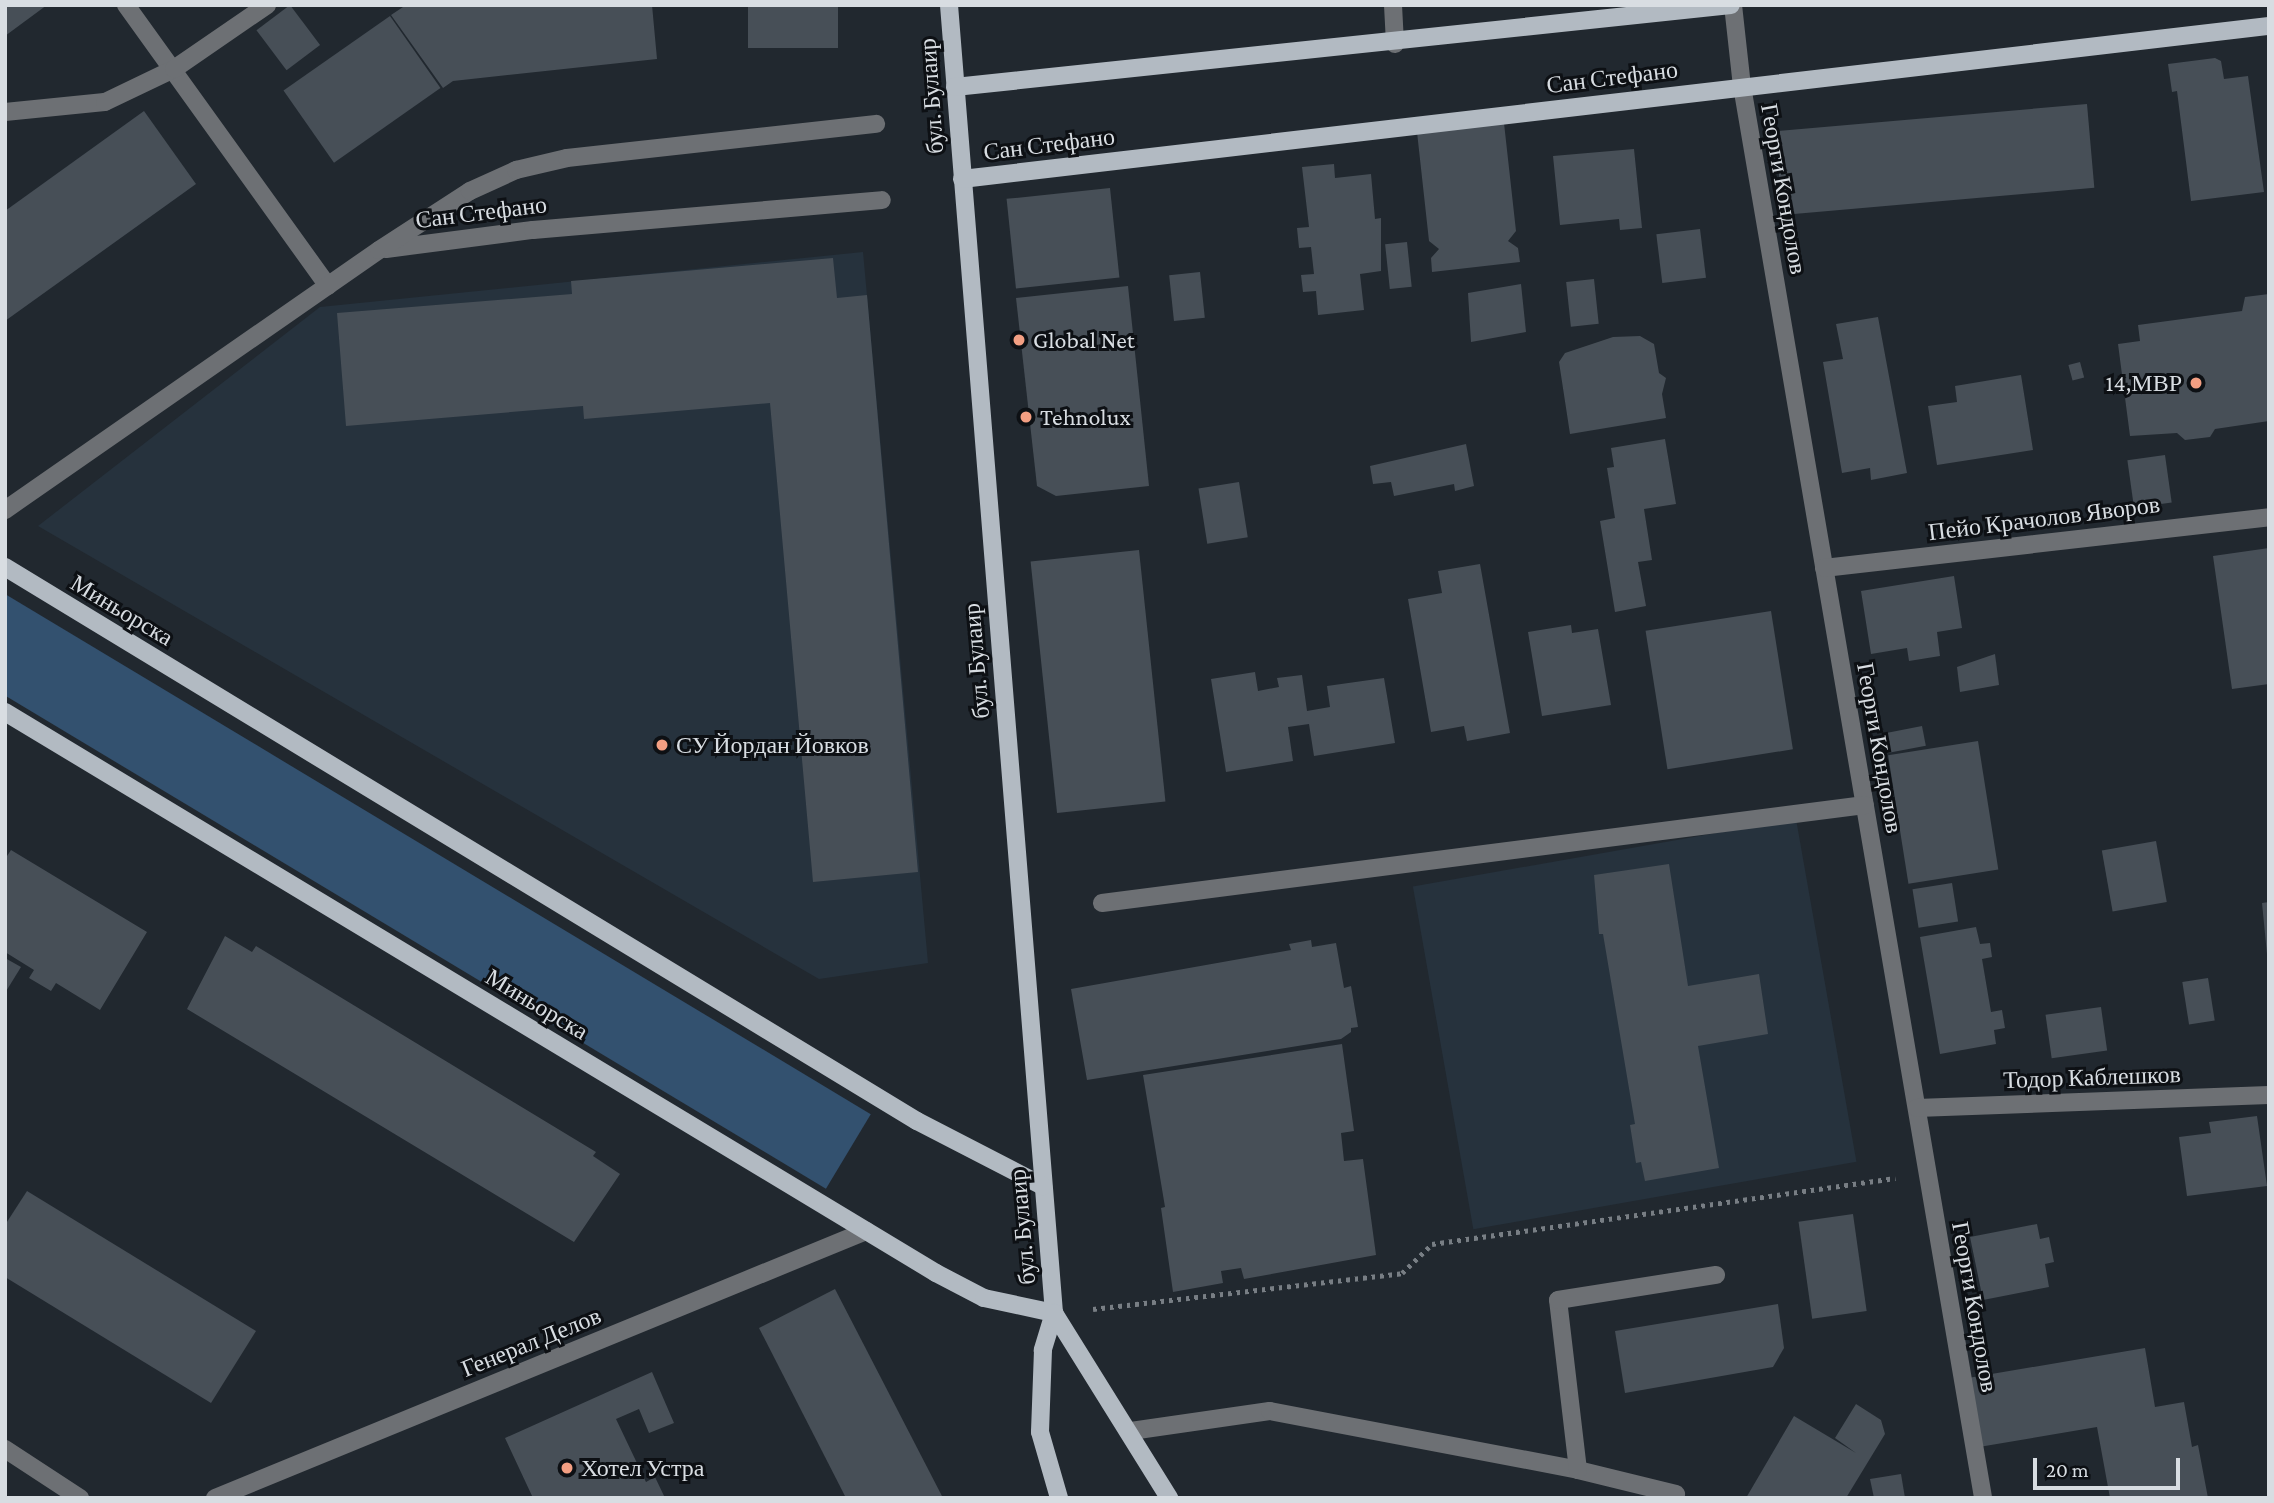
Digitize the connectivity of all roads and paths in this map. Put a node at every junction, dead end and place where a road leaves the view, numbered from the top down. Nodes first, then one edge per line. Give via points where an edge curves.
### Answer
1 (126, 5) edge
2 (267, 5) edge
3 (949, 5) edge
4 (1392, 5) edge
5 (1732, 5) edge
6 (2269, 26) edge
7 (1395, 44) junction
8 (174, 69) junction
9 (1742, 86) junction
10 (955, 87) junction
11 (5, 112) edge
12 (876, 124) dead end
13 (962, 178) junction
14 (882, 200) dead end
15 (379, 250) junction
16 (328, 286) junction
17 (5, 510) edge
18 (2269, 516) edge
19 (5, 567) edge
20 (1824, 568) junction
21 (5, 712) edge
22 (1865, 805) junction
23 (1102, 903) dead end
24 (2269, 1095) edge
25 (1917, 1108) junction
26 (1927, 1173) junction
27 (1043, 1186) junction
28 (866, 1231) junction
29 (1716, 1275) dead end
30 (1054, 1313) junction
31 (1131, 1430) junction
32 (5, 1449) edge
33 (1578, 1470) junction
34 (1676, 1494) dead end
35 (80, 1498) edge
36 (215, 1498) edge
37 (1059, 1498) edge
38 (1169, 1498) edge
39 (1983, 1498) edge

1 - 8 street
2 - 8 street
3 - 10 main road, бул. Булаир
4 - 7 street
5 - 7 main road
5 - 9 street, Георги Кондолов
6 - 9 main road, Сан Стефано
7 - 10 main road
8 - 11 street via 105,102
8 - 16 street
9 - 13 main road, Сан Стефано
9 - 20 street, Георги Кондолов
10 - 13 main road, бул. Булаир
12 - 15 street, Сан Стефано via 567,158 516,170 470,191
13 - 27 main road, бул. Булаир
14 - 15 street, Сан Стефано via 520,231
15 - 16 street, Сан Стефано
16 - 17 street, Сан Стефано
18 - 20 street, Пейо Крачолов Яворов
19 - 27 main road, Миньорска via 917,1122
20 - 22 street, Георги Кондолов
21 - 28 main road, Миньорска
22 - 23 street
22 - 25 street, Георги Кондолов
24 - 25 street, Тодор Каблешков
25 - 26 street, Георги Кондолов
26 - 30 path via 1432,1244 1402,1273
26 - 39 street, Георги Кондолов
27 - 30 main road, бул. Булаир
28 - 30 main road, Миньорска via 984,1298
28 - 36 street, Генерал Делов
29 - 33 street via 1558,1300
30 - 31 main road, бул. Булаир
30 - 37 main road, бул. Булаир via 1043,1350 1040,1432
31 - 33 street via 1270,1411
31 - 38 main road, бул. Булаир
32 - 35 street
33 - 34 street

